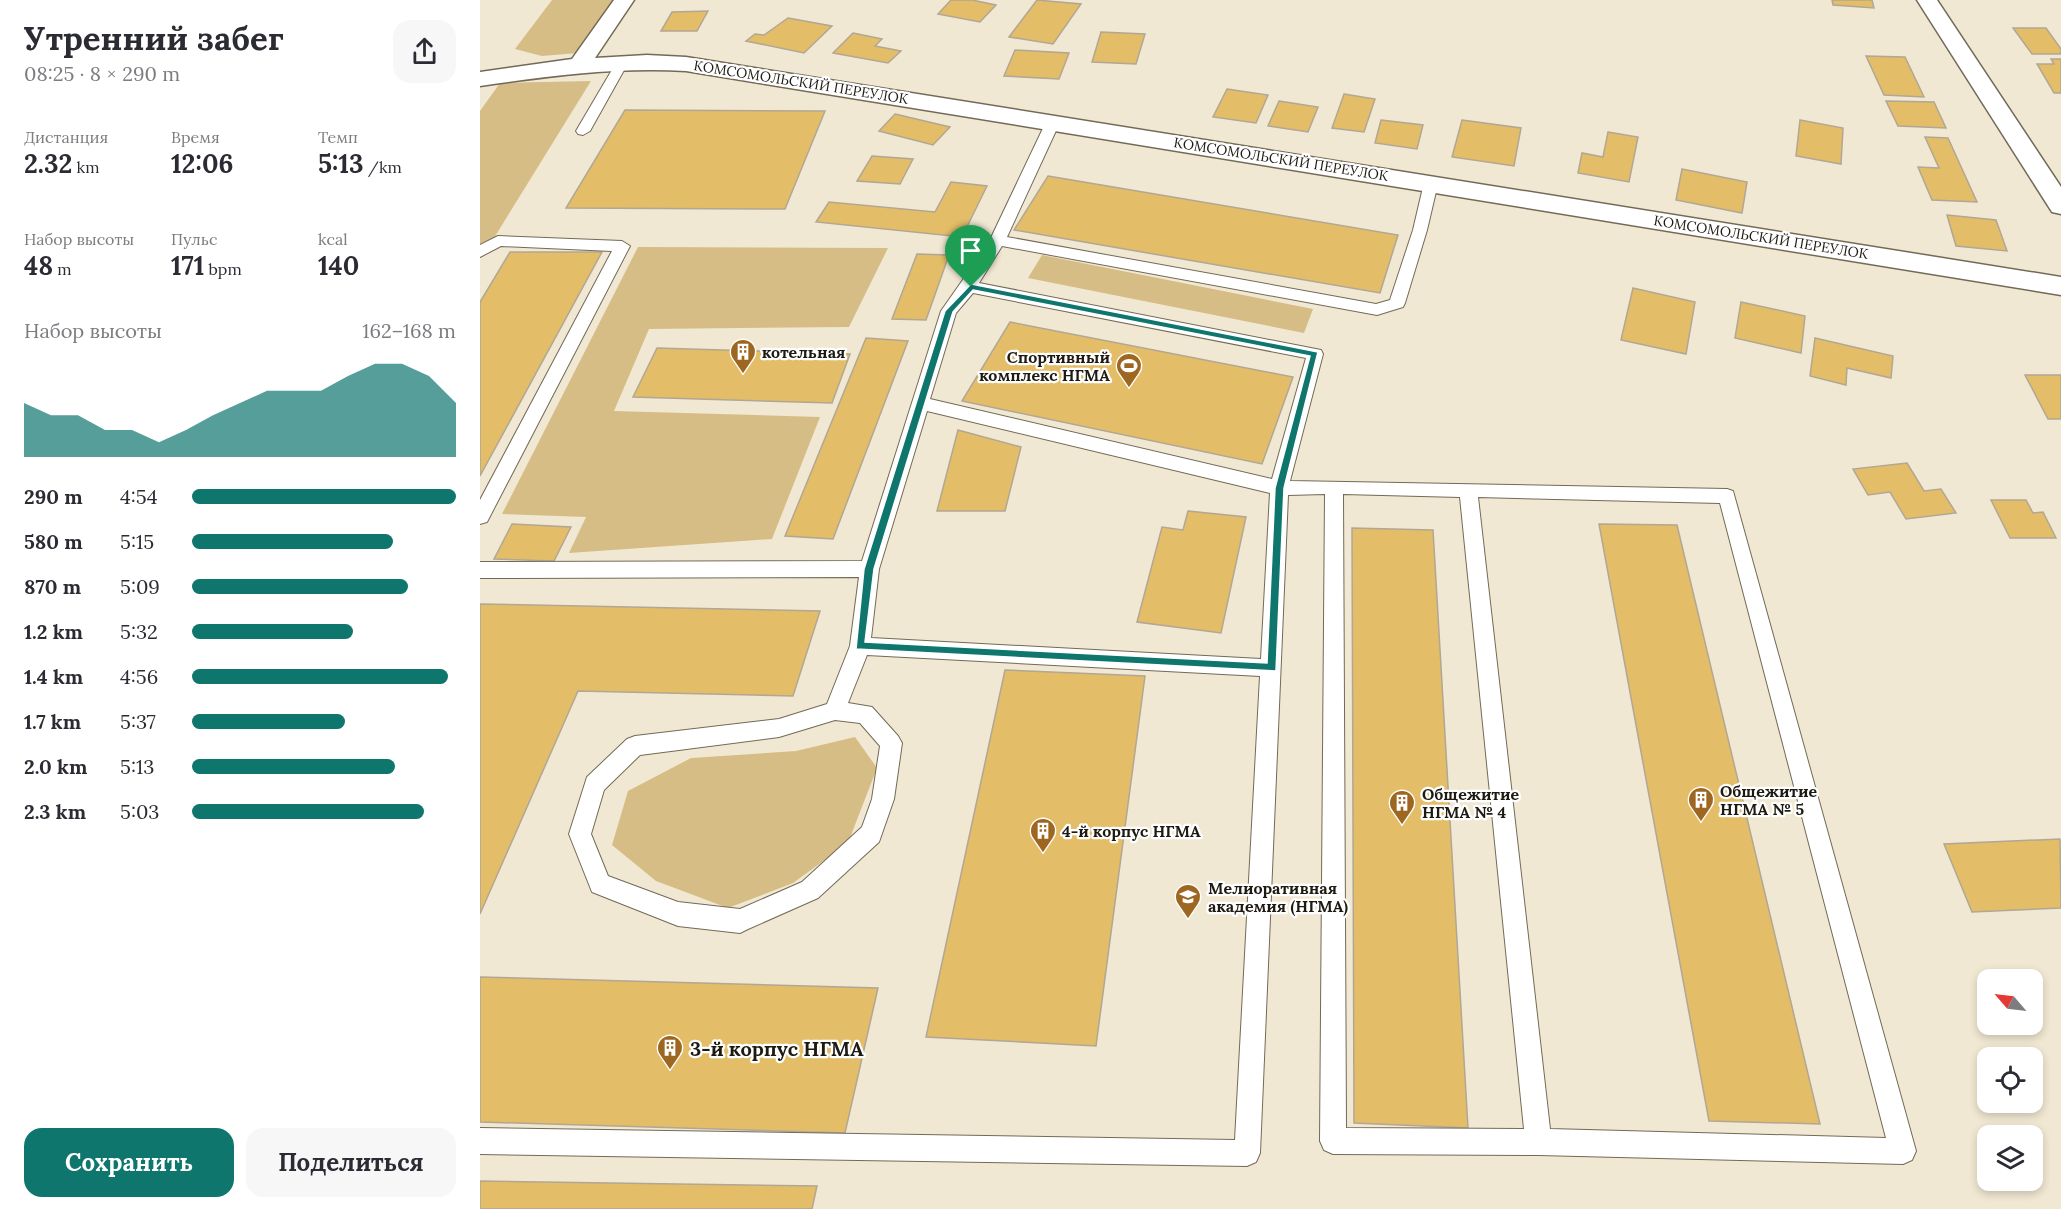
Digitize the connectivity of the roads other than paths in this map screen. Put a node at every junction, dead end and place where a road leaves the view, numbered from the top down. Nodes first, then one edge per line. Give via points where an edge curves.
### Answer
1 (624, 0) edge
2 (1927, 0) edge
3 (622, 63) junction
4 (579, 65) junction
5 (489, 84) edge
6 (1053, 122) junction
7 (583, 131) dead end
8 (1431, 183) junction
9 (2061, 206) edge
10 (1000, 241) junction
11 (480, 252) edge
12 (2061, 286) edge
13 (971, 287) junction
14 (920, 403) junction
15 (1334, 487) junction
16 (1279, 488) junction
17 (1468, 490) junction
18 (480, 517) edge
19 (869, 569) junction
20 (480, 570) edge
21 (860, 646) junction
22 (1272, 668) junction
23 (835, 711) junction
24 (480, 1142) edge
25 (1538, 1142) junction

1 - 4 street
2 - 9 street
3 - 4 street, КОМСОМОЛЬСКИЙ ПЕРЕУЛОК
3 - 6 street, КОМСОМОЛЬСКИЙ ПЕРЕУЛОК via 686,64
3 - 7 lane
4 - 5 street, КОМСОМОЛЬСКИЙ ПЕРЕУЛОК
6 - 8 street, КОМСОМОЛЬСКИЙ ПЕРЕУЛОК
6 - 10 lane
8 - 10 lane via 1397,303 1377,310
8 - 12 street, КОМСОМОЛЬСКИЙ ПЕРЕУЛОК
10 - 13 lane
11 - 18 lane via 498,242 622,246
13 - 14 lane via 949,311
13 - 16 lane via 1315,354
14 - 16 lane
14 - 19 lane
15 - 16 lane
15 - 17 lane
15 - 25 lane via 1333,1141
16 - 22 lane
17 - 25 lane
17 - 25 lane via 1727,496 1902,1151
19 - 20 lane
19 - 21 lane
21 - 22 lane
21 - 23 lane
22 - 24 lane via 1247,1153
23 - 23 lane via 779,728 635,747 595,784 580,834 600,884 678,914 740,921 810,890 871,834 883,799 891,743 865,714

